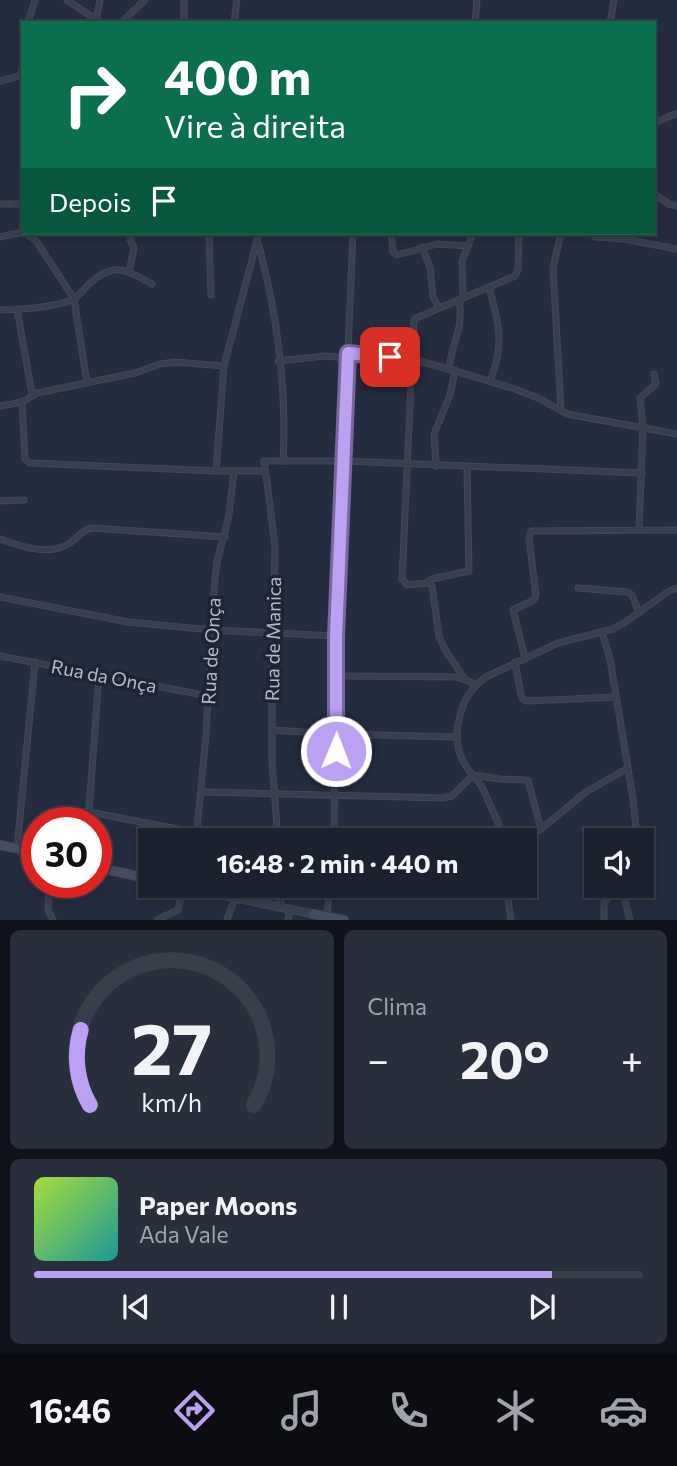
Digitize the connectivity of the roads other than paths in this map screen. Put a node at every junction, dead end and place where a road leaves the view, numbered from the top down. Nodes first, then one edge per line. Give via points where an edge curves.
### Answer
1 (35, 0) edge
2 (67, 0) edge
3 (100, 0) edge
4 (145, 0) edge
5 (184, 0) edge
6 (237, 0) edge
7 (477, 0) edge
8 (614, 0) edge
9 (29, 21) edge
10 (98, 21) edge
11 (123, 21) edge
12 (184, 21) edge
13 (234, 21) edge
14 (475, 21) edge
15 (610, 21) edge
16 (21, 75) edge
17 (0, 81) edge
18 (677, 113) edge
19 (656, 122) edge
20 (656, 195) edge
21 (0, 204) edge
22 (21, 204) edge
23 (677, 206) edge
24 (21, 234) edge
25 (28, 235) edge
26 (131, 235) edge
27 (209, 235) edge
28 (259, 235) edge
29 (353, 235) edge
30 (391, 235) edge
31 (472, 235) edge
32 (519, 235) edge
33 (561, 235) edge
34 (0, 237) edge
35 (595, 237) dead end
36 (258, 242) junction
37 (468, 246) junction
38 (422, 247) junction
39 (677, 249) edge
40 (129, 272) junction
41 (152, 284) dead end
42 (489, 287) junction
43 (211, 295) dead end
44 (74, 299) junction
45 (461, 299) junction
46 (439, 308) junction
47 (17, 309) junction
48 (0, 310) edge
49 (348, 355) junction
50 (411, 359) junction
51 (278, 361) junction
52 (224, 366) junction
53 (452, 370) junction
54 (654, 374) dead end
55 (491, 381) junction
56 (87, 383) junction
57 (32, 394) junction
58 (22, 402) junction
59 (0, 407) edge
60 (561, 410) junction
61 (643, 428) junction
62 (677, 434) edge
63 (283, 461) junction
64 (344, 461) junction
65 (406, 465) junction
66 (436, 466) junction
67 (467, 468) junction
68 (216, 471) junction
69 (234, 471) junction
70 (265, 471) junction
71 (642, 473) junction
72 (24, 500) dead end
73 (0, 501) edge
74 (639, 530) junction
75 (677, 530) edge
76 (225, 537) junction
77 (0, 539) edge
78 (427, 583) junction
79 (578, 588) dead end
80 (677, 588) edge
81 (0, 597) edge
82 (639, 613) junction
83 (212, 630) junction
84 (602, 632) junction
85 (273, 633) junction
86 (336, 636) junction
87 (0, 656) edge
88 (524, 658) junction
89 (35, 662) junction
90 (515, 662) junction
91 (99, 676) junction
92 (338, 676) junction
93 (464, 678) junction
94 (475, 684) junction
95 (208, 696) junction
96 (616, 697) junction
97 (272, 730) junction
98 (337, 734) junction
99 (455, 737) junction
100 (628, 768) junction
101 (473, 775) junction
102 (202, 792) junction
103 (276, 793) junction
104 (335, 794) junction
105 (89, 807) edge
106 (112, 817) edge
107 (158, 828) edge
108 (198, 828) edge
109 (277, 828) edge
110 (334, 828) edge
111 (500, 828) edge
112 (636, 828) edge
113 (541, 829) junction
114 (537, 831) edge
115 (0, 845) edge
116 (16, 848) junction
117 (21, 849) edge
118 (112, 871) edge
119 (138, 876) edge
120 (48, 898) edge
121 (181, 898) edge
122 (235, 898) joint
123 (281, 898) edge
124 (328, 898) edge
125 (508, 898) edge
126 (609, 898) edge
127 (624, 898) edge
128 (281, 908) junction
129 (290, 910) junction
130 (313, 914) joint
131 (325, 918) edge
132 (53, 920) edge
133 (157, 920) edge
134 (227, 920) edge
135 (288, 920) edge
136 (344, 920) edge
137 (511, 920) edge
138 (604, 920) edge
139 (630, 920) edge

1 - 9 street
2 - 10 street
3 - 10 street
4 - 11 street
5 - 12 street
6 - 13 street
7 - 14 street
8 - 15 street
16 - 17 street
18 - 19 street
20 - 23 street
21 - 22 street
24 - 34 street
25 - 44 street
26 - 40 street via 134,248
27 - 43 street
28 - 36 street
29 - 49 street
30 - 38 street via 394,254
31 - 37 street
32 - 42 street via 517,273
33 - 60 street via 553,268
35 - 39 street
36 - 51 street via 270,285
36 - 52 street
37 - 38 street
37 - 45 street via 462,261
38 - 46 street
40 - 41 street
40 - 44 street via 108,271
42 - 45 street
42 - 55 street via 501,347
44 - 47 street
44 - 56 street
45 - 46 street
45 - 53 street
46 - 50 street via 414,319
47 - 48 street
47 - 57 street
49 - 50 street
49 - 51 street
49 - 64 street
50 - 53 street
50 - 65 street
51 - 63 street
52 - 56 street via 175,362
52 - 68 street
53 - 55 street
53 - 66 street via 450,394 434,434
54 - 61 street via 656,383 640,398
55 - 60 street
56 - 57 street
57 - 58 street
58 - 59 street
58 - 68 street via 25,459 30,463
60 - 61 street
61 - 62 street
61 - 71 street
63 - 64 street
63 - 70 street via 264,461
64 - 65 street
64 - 86 street
65 - 66 street
65 - 78 street via 401,579 407,585
66 - 67 street
67 - 71 street
67 - 78 street via 469,571
68 - 69 street
69 - 70 street
69 - 76 street, Rua de Onça
70 - 85 street, Rua de Manica via 275,547
71 - 74 street
72 - 73 street
74 - 75 street
74 - 88 street via 529,533 536,595 513,610
76 - 77 street via 92,528 66,545 40,550
76 - 83 street, Rua de Onça via 217,562
78 - 93 street via 432,586 439,636
79 - 82 street via 628,592
80 - 82 street
81 - 83 street via 107,619
82 - 84 street
83 - 85 street
83 - 95 street, Rua de Onça
84 - 88 street via 567,639
84 - 96 street
85 - 86 street
85 - 97 street, Rua de Manica
86 - 92 street
87 - 89 street, Rua da Onça
88 - 90 street
89 - 91 street, Rua da Onça
89 - 116 street
90 - 94 street
90 - 96 street via 521,695 527,701
91 - 95 street, Rua da Onça
91 - 105 street
92 - 93 street
92 - 98 street
93 - 94 street
94 - 99 street
95 - 102 street, Rua de Onça
96 - 100 street
97 - 98 street
97 - 103 street, Rua de Manica
98 - 99 street
98 - 104 street
99 - 101 street via 464,765
100 - 112 street
100 - 113 street via 586,792
101 - 104 street via 452,796
101 - 111 street
101 - 113 street via 528,779
102 - 103 street
102 - 108 street, Rua de Onça
103 - 104 street
103 - 109 street, Rua de Manica
104 - 110 street
106 - 107 street
113 - 114 street
115 - 116 main road
116 - 117 main road
118 - 119 main road
120 - 132 street
121 - 133 street via 178,909
122 - 128 street
122 - 134 street
123 - 128 street
124 - 131 street
125 - 137 street
126 - 138 street via 604,903
127 - 139 street
128 - 129 street
129 - 130 street
129 - 135 street
130 - 131 main road
131 - 136 main road

